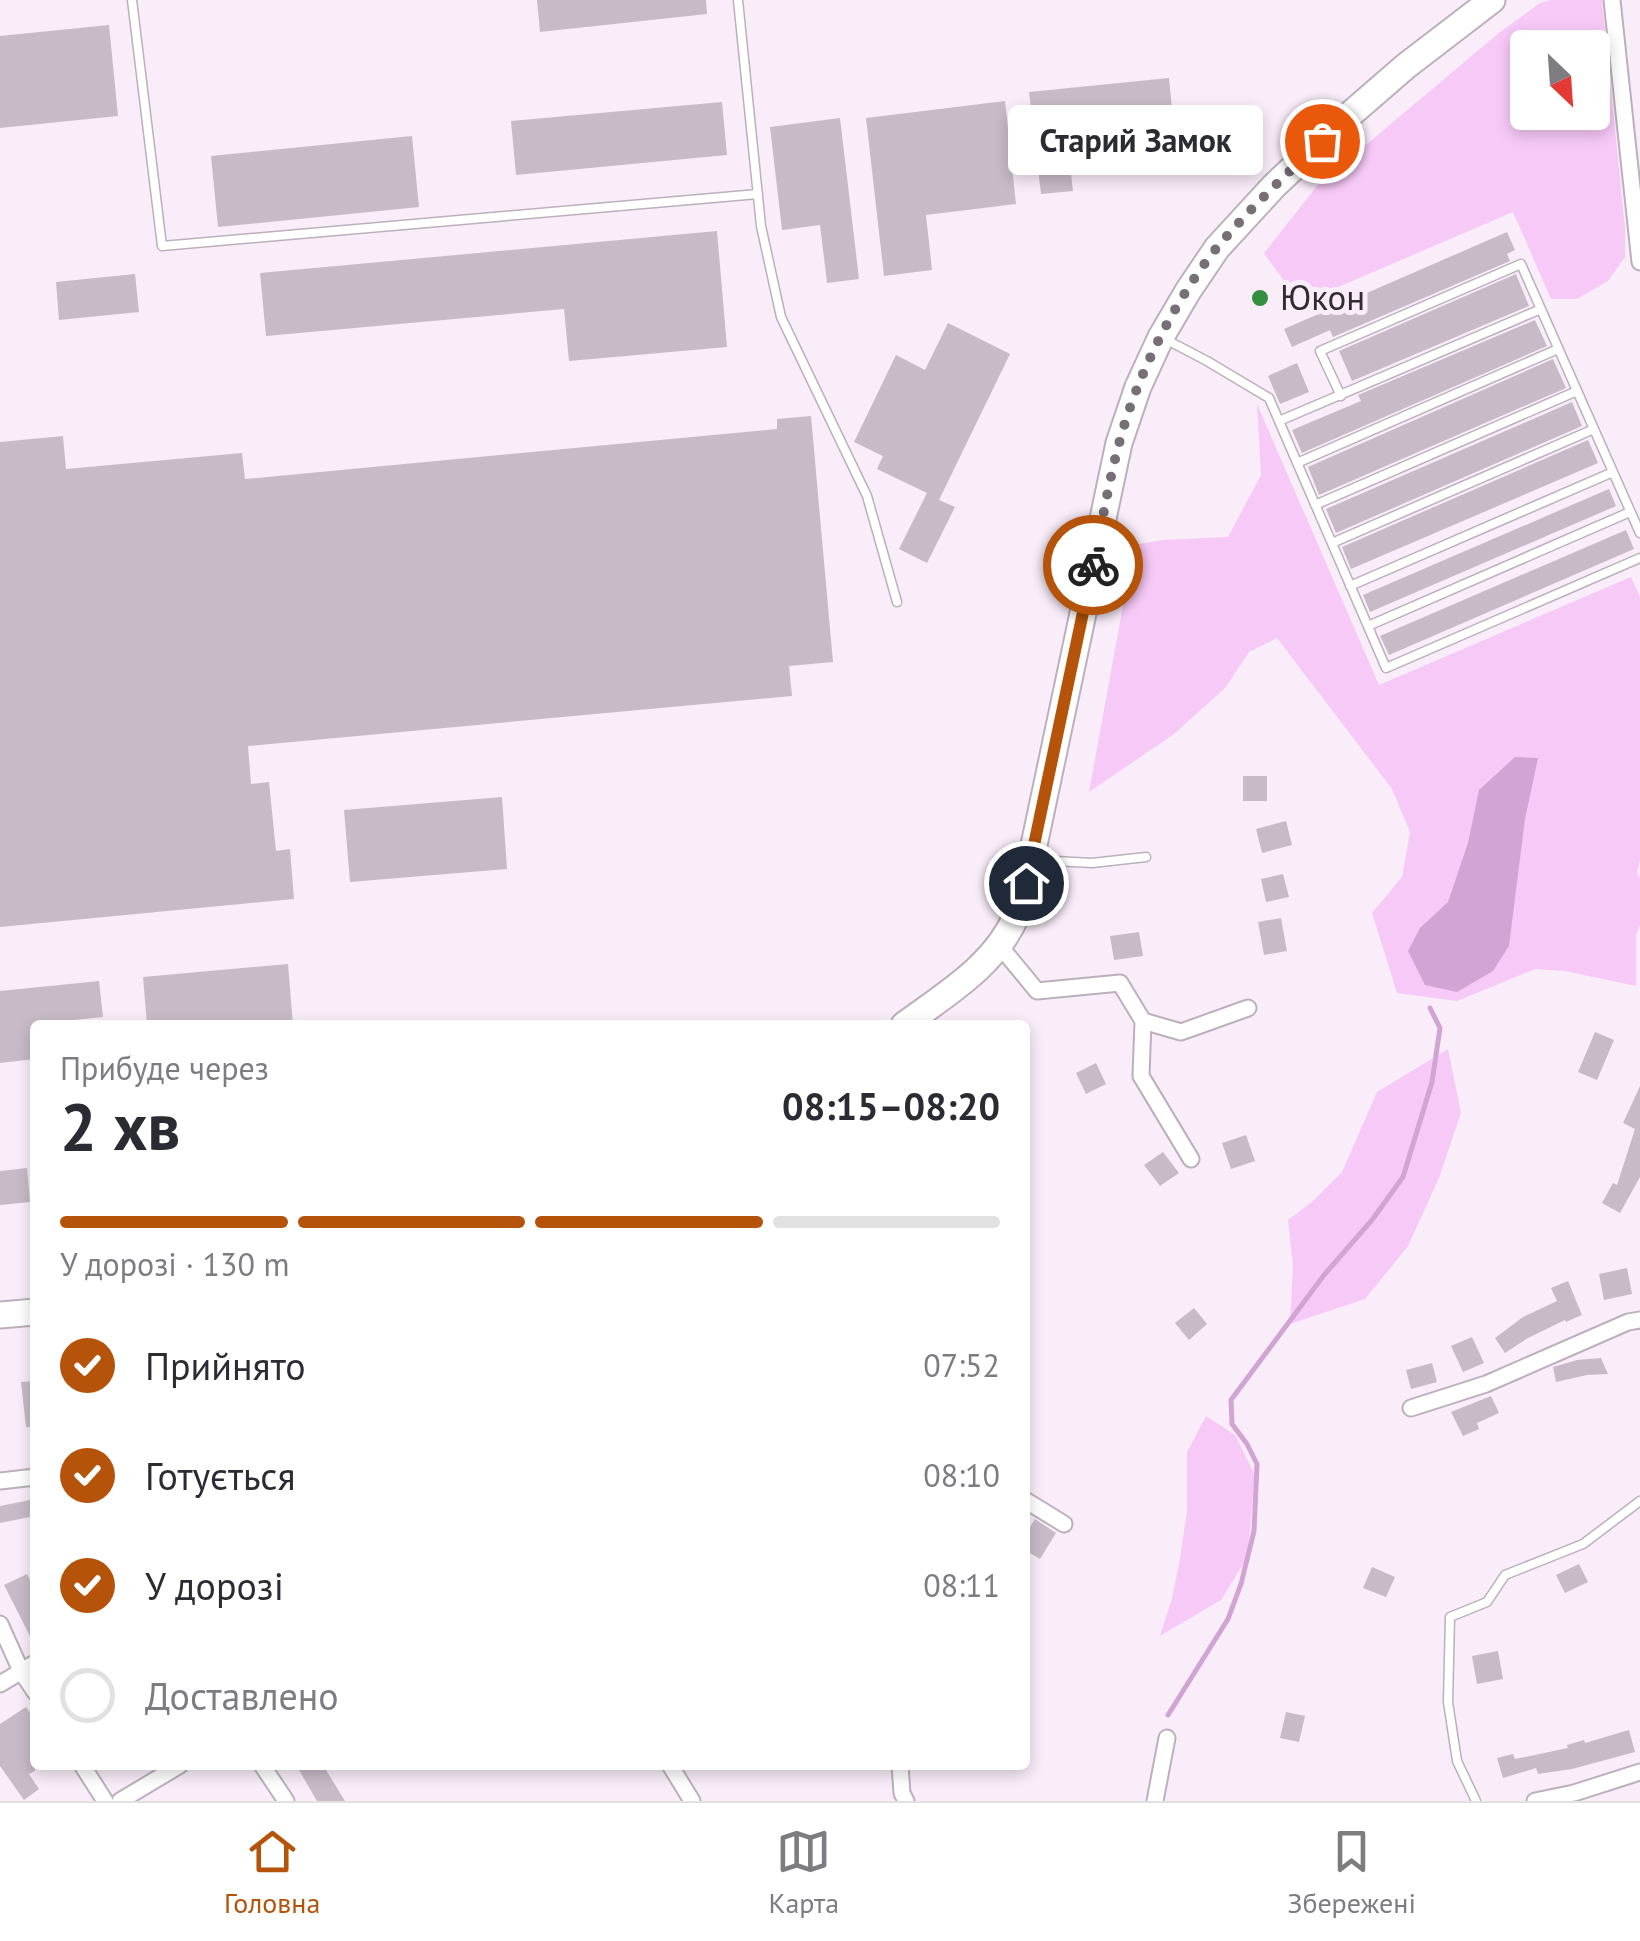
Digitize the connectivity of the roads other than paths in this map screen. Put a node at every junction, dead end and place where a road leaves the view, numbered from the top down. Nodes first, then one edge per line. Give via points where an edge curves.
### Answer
1 (132, 0) edge
2 (738, 0) edge
3 (1492, 0) edge
4 (1612, 0) edge
5 (758, 194) junction
6 (1640, 262) edge
7 (1541, 310) junction
8 (1161, 337) junction
9 (1558, 349) junction
10 (1577, 391) junction
11 (1341, 396) junction
12 (1279, 421) junction
13 (1594, 430) junction
14 (1297, 463) junction
15 (1613, 472) junction
16 (1315, 505) junction
17 (1630, 512) junction
18 (1640, 534) edge
19 (1332, 543) junction
20 (1640, 558) edge
21 (1350, 586) junction
22 (897, 602) dead end
23 (1368, 626) junction
24 (1146, 856) dead end
25 (1031, 860) junction
26 (999, 945) junction
27 (1248, 1008) dead end
28 (911, 1020) edge
29 (1143, 1022) junction
30 (1191, 1158) dead end
31 (30, 1312) edge
32 (0, 1315) edge
33 (1640, 1320) edge
34 (1412, 1408) dead end
35 (30, 1478) edge
36 (0, 1481) edge
37 (1640, 1501) edge
38 (1030, 1503) edge
39 (1064, 1524) dead end
40 (0, 1624) edge
41 (28, 1667) edge
42 (0, 1684) edge
43 (1167, 1738) dead end
44 (85, 1770) edge
45 (172, 1770) edge
46 (265, 1770) edge
47 (673, 1770) edge
48 (900, 1770) edge
49 (1640, 1772) edge
50 (105, 1801) edge
51 (120, 1801) edge
52 (286, 1801) edge
53 (692, 1801) edge
54 (906, 1801) edge
55 (1155, 1801) edge
56 (1476, 1801) edge
57 (1536, 1801) edge

1 - 5 lane via 162,246
2 - 5 lane
3 - 8 main road via 1406,66 1274,186 1217,248
4 - 6 street
5 - 22 lane via 782,316 868,496
7 - 9 lane
7 - 11 lane
7 - 11 lane via 1521,264 1320,351
8 - 12 lane via 1269,398
8 - 25 main road via 1119,442
9 - 10 lane
9 - 14 lane
10 - 13 lane
10 - 16 lane
11 - 12 lane
12 - 14 lane
13 - 15 lane
13 - 19 lane
14 - 16 lane
15 - 17 lane
15 - 21 lane
16 - 19 lane
17 - 18 lane
17 - 23 lane
19 - 21 lane
20 - 23 lane via 1386,668
21 - 23 lane
24 - 25 lane via 1092,863
25 - 26 main road via 1016,915
26 - 28 main road via 960,985
26 - 29 street via 1037,990 1120,983
27 - 29 street via 1181,1032
29 - 30 street via 1141,1076
31 - 32 main road
33 - 34 street
35 - 36 street
37 - 56 lane via 1583,1544 1505,1575 1487,1602 1450,1617 1448,1702 1457,1761
38 - 39 street
40 - 41 street
41 - 42 street
43 - 55 street
44 - 50 street
45 - 51 street
46 - 52 street
47 - 53 street
48 - 54 street
49 - 57 street

